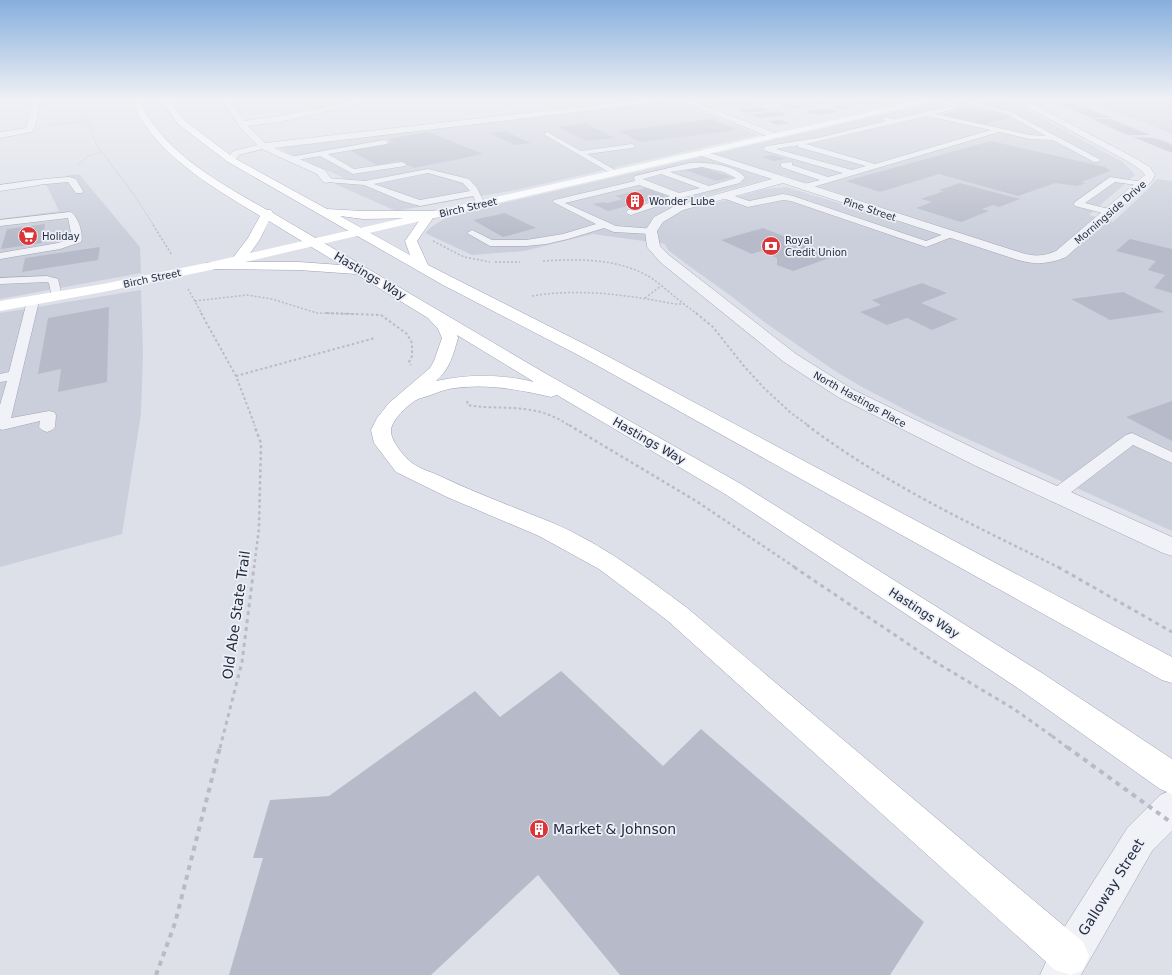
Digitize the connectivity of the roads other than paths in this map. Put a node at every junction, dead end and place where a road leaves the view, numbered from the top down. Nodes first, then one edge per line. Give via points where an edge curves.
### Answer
1 (168, 146) edge
2 (263, 146) junction
3 (267, 146) edge
4 (364, 146) edge
5 (566, 146) edge
6 (632, 146) dead end
7 (734, 146) edge
8 (813, 146) edge
9 (945, 146) edge
10 (1071, 146) edge
11 (1106, 146) edge
12 (214, 147) joint
13 (320, 153) junction
14 (579, 153) junction
15 (701, 153) junction
16 (806, 154) junction
17 (290, 159) junction
18 (230, 160) junction
19 (1097, 160) dead end
20 (402, 164) dead end
21 (874, 166) junction
22 (351, 171) junction
23 (663, 172) junction
24 (614, 173) junction
25 (852, 173) junction
26 (438, 174) junction
27 (326, 178) junction
28 (782, 180) junction
29 (829, 180) junction
30 (446, 181) dead end
31 (640, 182) junction
32 (36, 183) joint
33 (365, 183) junction
34 (1143, 184) junction
35 (455, 185) dead end
36 (624, 186) junction
37 (803, 187) junction
38 (0, 188) edge
39 (78, 191) dead end
40 (636, 191) dead end
41 (697, 191) junction
42 (475, 193) junction
43 (593, 194) junction
44 (717, 194) junction
45 (605, 199) dead end
46 (679, 202) junction
47 (482, 204) junction
48 (326, 212) junction
49 (1110, 212) junction
50 (267, 213) junction
51 (433, 215) junction
52 (0, 223) edge
53 (604, 225) junction
54 (654, 225) junction
55 (360, 232) junction
56 (472, 233) dead end
57 (949, 235) junction
58 (314, 242) junction
59 (0, 256) edge
60 (239, 259) junction
61 (1039, 261) joint
62 (211, 266) junction
63 (422, 267) junction
64 (359, 270) junction
65 (0, 281) edge
66 (56, 296) junction
67 (32, 301) junction
68 (0, 306) edge
69 (432, 313) junction
70 (7, 376) edge
71 (568, 394) junction
72 (409, 397) junction
73 (47, 427) dead end
74 (1172, 458) edge
75 (1055, 496) junction
76 (1172, 547) edge
77 (1172, 671) edge
78 (1172, 778) edge
79 (1172, 807) edge
80 (1065, 966) edge

1 - 50 main road, Hastings Way via 212,182
2 - 3 street
2 - 12 street
2 - 17 street
2 - 18 street via 236,153
4 - 13 lane
5 - 14 lane
6 - 14 lane
7 - 15 main road, Birch Street
8 - 16 lane
9 - 21 lane
10 - 19 lane
11 - 34 street, Morningside Drive via 1146,169 1150,175
12 - 18 main road
13 - 17 lane
13 - 22 lane
14 - 24 lane
15 - 24 main road, Birch Street
15 - 28 street, Pine Street
16 - 16 lane via 767,148 783,152
16 - 21 lane via 836,155
16 - 25 lane
16 - 29 lane via 784,165
17 - 27 street via 321,172
18 - 48 main road
20 - 22 lane
21 - 25 lane
22 - 27 lane
23 - 31 lane via 638,178
23 - 44 lane
23 - 44 lane via 700,164 741,177
24 - 47 main road, Birch Street
25 - 29 lane
26 - 30 lane
26 - 33 lane via 428,171
26 - 42 lane via 466,182
27 - 33 lane
28 - 37 street, Pine Street
28 - 44 street
29 - 37 lane
31 - 36 lane
31 - 46 lane
32 - 38 street
32 - 39 lane via 69,179
33 - 42 lane via 420,203
34 - 49 street, Morningside Drive
34 - 49 lane via 1113,179 1078,204
35 - 42 lane
36 - 40 lane
36 - 43 lane
37 - 57 street, Pine Street
41 - 44 lane
41 - 44 lane
41 - 46 lane
42 - 47 lane
43 - 45 lane
43 - 53 lane via 557,202
44 - 46 street
44 - 57 lane via 748,204 788,198 926,244
46 - 54 street
46 - 54 lane via 658,201 627,210
47 - 51 main road, Birch Street
48 - 51 main road
48 - 55 main road
49 - 61 street, Morningside Drive via 1061,254
50 - 58 main road, Hastings Way
50 - 60 main road via 254,239
51 - 55 main road, Birch Street
51 - 63 main road via 411,240
52 - 59 lane via 70,215 77,237 77,240 64,245
53 - 54 lane via 614,229
53 - 56 lane via 565,237 526,243 490,243
54 - 75 street, North Hastings Place via 654,247 665,259 790,358 845,392
55 - 58 main road, Birch Street
55 - 63 main road
57 - 61 street, Pine Street via 1024,259
58 - 60 main road, Birch Street
58 - 64 main road, Hastings Way
60 - 62 main road, Birch Street
62 - 64 main road via 299,266
62 - 66 main road, Birch Street
63 - 77 main road via 588,353
64 - 69 main road, Hastings Way
65 - 66 lane via 47,279 54,281
66 - 67 main road, Birch Street
67 - 68 main road, Birch Street
67 - 70 lane
69 - 71 main road, Hastings Way
69 - 72 main road via 450,338 438,370
70 - 73 lane via 2,425 49,415
71 - 72 main road via 508,382 482,381 428,388
71 - 78 main road, Hastings Way via 733,490 1032,682
72 - 80 main road via 386,418 381,430 384,443 404,467 455,492 547,530 608,563 671,609
74 - 75 lane via 1132,438
75 - 76 street, North Hastings Place
79 - 80 street, Galloway Street via 1140,838

